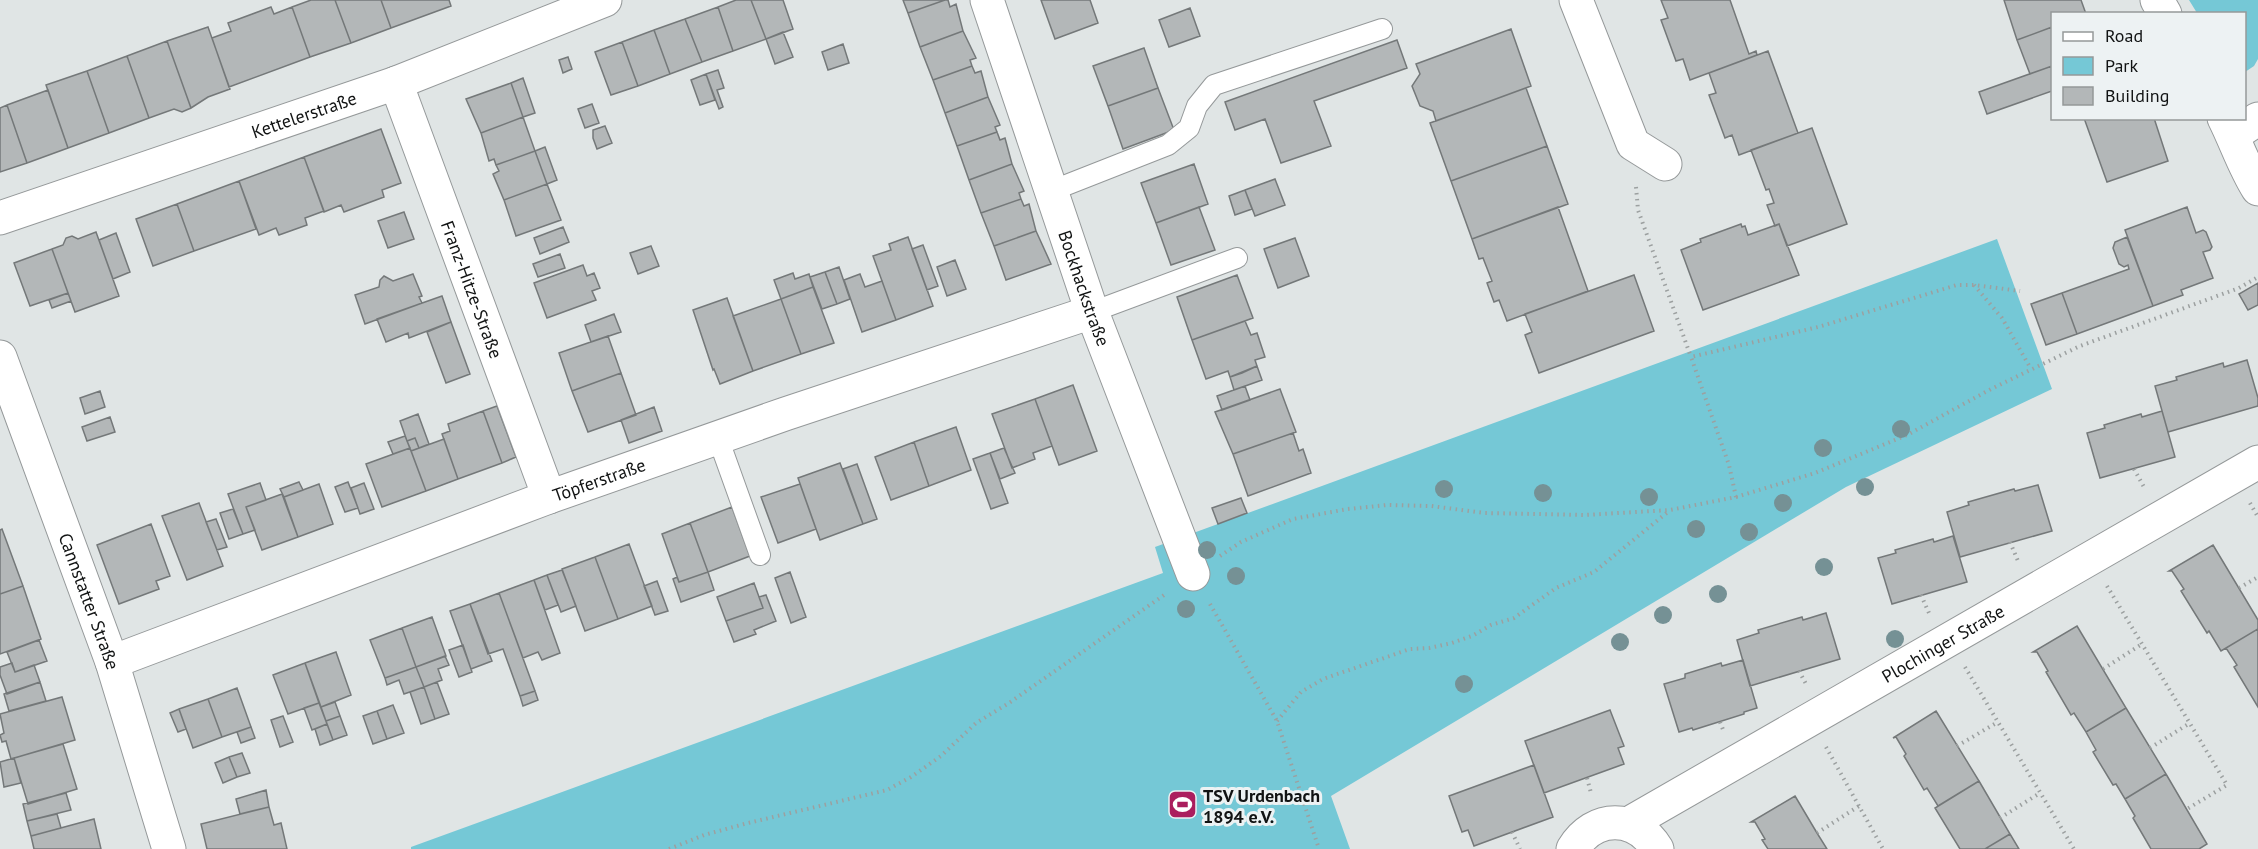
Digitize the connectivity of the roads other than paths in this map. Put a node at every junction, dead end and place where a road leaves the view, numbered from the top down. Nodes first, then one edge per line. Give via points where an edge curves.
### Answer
1 (605, 0) edge
2 (987, 0) edge
3 (1576, 0) edge
4 (1382, 29) dead end
5 (396, 83) junction
6 (2238, 124) edge
7 (1665, 164) dead end
8 (2258, 189) edge
9 (1051, 191) junction
10 (0, 218) edge
11 (1237, 258) dead end
12 (1092, 312) junction
13 (0, 357) edge
14 (718, 438) junction
15 (2258, 462) edge
16 (549, 497) junction
17 (760, 555) dead end
18 (1193, 574) road end
19 (112, 662) junction
20 (1629, 824) junction
21 (169, 849) edge
22 (1573, 849) edge
23 (1657, 849) edge

1 - 5 street, Kettelerstraße
2 - 9 street, Bockhackstraße
3 - 7 street via 1633,144
4 - 9 lane via 1214,85 1197,106 1189,128 1168,145
5 - 10 street, Kettelerstraße
5 - 16 street, Franz-Hitze-Straße
6 - 8 street via 2248,174
9 - 12 street, Bockhackstraße
11 - 12 lane
12 - 14 street, Töpferstraße
12 - 18 street, Bockhackstraße
13 - 19 street, Cannstatter Straße
14 - 16 street, Töpferstraße
14 - 17 lane
15 - 20 street, Plochinger Straße
16 - 19 street, Töpferstraße
19 - 21 street, Cannstatter Straße
20 - 22 street, Plochinger Straße via 1599,826 1588,831
20 - 23 street via 1641,830

